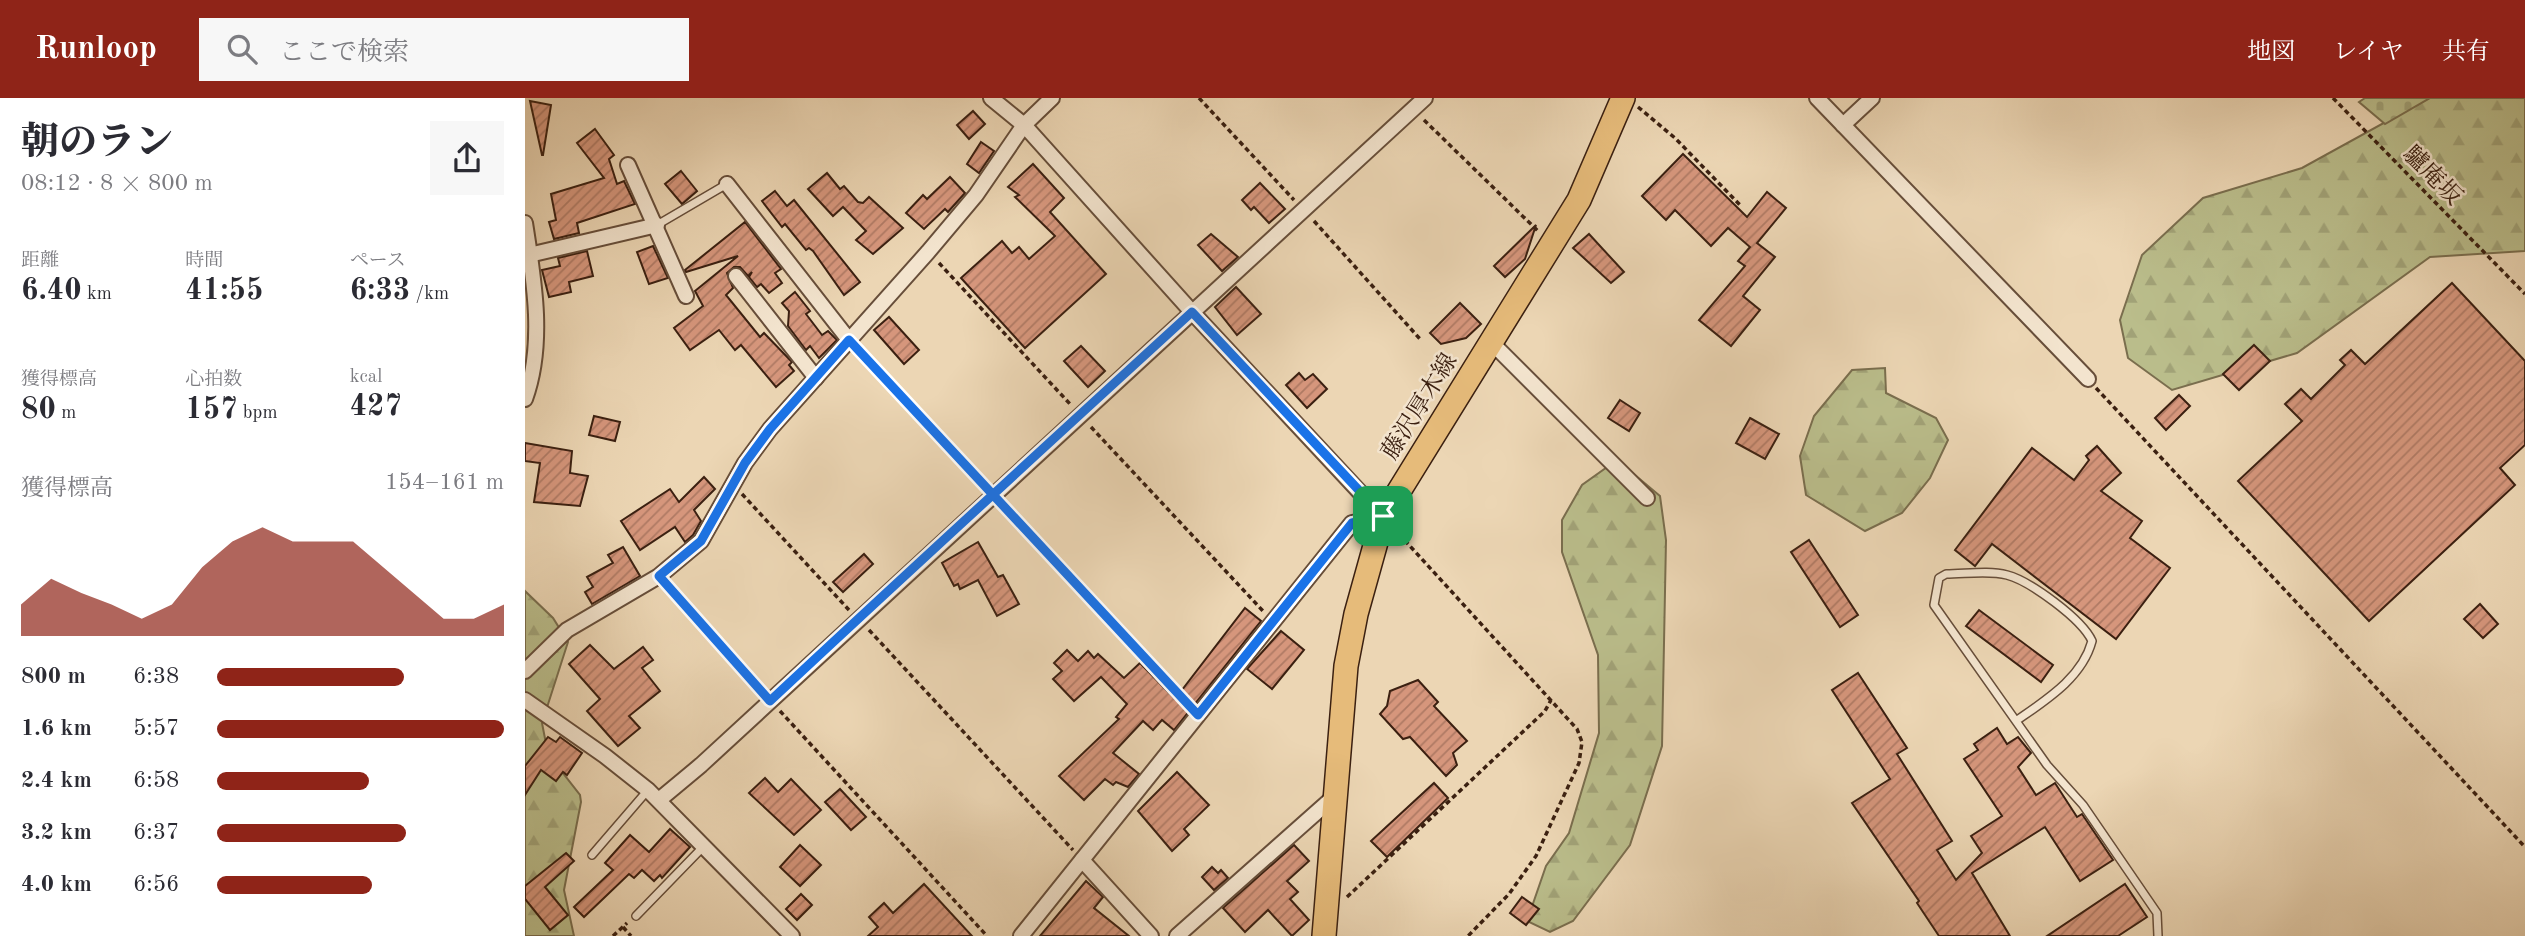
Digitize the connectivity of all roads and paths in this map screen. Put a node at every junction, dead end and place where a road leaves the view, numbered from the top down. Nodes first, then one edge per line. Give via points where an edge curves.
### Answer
1 (991, 98) edge
2 (1052, 98) edge
3 (1425, 98) edge
4 (1817, 98) edge
5 (1872, 98) edge
6 (2333, 98) edge
7 (1621, 102) edge
8 (1413, 109) junction
9 (1024, 125) junction
10 (1843, 125) junction
11 (628, 164) dead end
12 (727, 184) joint
13 (1740, 205) dead end
14 (525, 223) edge
15 (657, 225) junction
16 (1553, 245) junction
17 (928, 252) junction
18 (529, 255) junction
19 (736, 276) dead end
20 (2525, 294) edge
21 (686, 296) dead end
22 (1192, 312) junction
23 (849, 340) junction
24 (1490, 341) junction
25 (817, 378) junction
26 (2088, 379) joint
27 (525, 399) edge
28 (1080, 415) junction
29 (734, 485) junction
30 (993, 497) junction
31 (1647, 498) dead end
32 (1383, 516) junction
33 (659, 576) junction
34 (858, 619) junction
35 (1275, 622) junction
36 (525, 671) edge
37 (525, 699) edge
38 (1551, 700) junction
39 (770, 701) junction
40 (1198, 715) junction
41 (2016, 721) junction
42 (1337, 794) junction
43 (653, 795) junction
44 (703, 847) junction
45 (2525, 847) edge
46 (592, 855) dead end
47 (1082, 860) junction
48 (1327, 902) junction
49 (636, 916) joint
50 (623, 928) junction
51 (613, 936) edge
52 (631, 936) edge
53 (792, 936) edge
54 (987, 936) edge
55 (1021, 936) edge
56 (1151, 936) edge
57 (1177, 936) edge
58 (1324, 936) edge
59 (1468, 936) edge
60 (2158, 936) edge

1 - 9 street
2 - 9 street
3 - 8 street
4 - 10 street
5 - 10 street
6 - 20 path, 驢庵坂
7 - 13 path via 1675,138
7 - 16 main road, 藤沢厚木線 via 1579,200
8 - 16 path
8 - 22 street
9 - 17 street via 976,195
9 - 22 street
10 - 26 street
11 - 15 street
12 - 15 lane
12 - 23 street
14 - 18 street
15 - 18 street
15 - 21 street
16 - 24 main road, 藤沢厚木線
17 - 23 street
17 - 28 path
18 - 27 street via 537,333
19 - 25 street
22 - 28 street
22 - 32 street
23 - 25 street
23 - 30 path
24 - 31 street
24 - 32 main road, 藤沢厚木線
25 - 29 street via 770,429
26 - 45 path
28 - 30 street
28 - 35 path
29 - 33 street via 701,541
29 - 34 path
30 - 34 street
30 - 40 path
32 - 35 street via 1352,523
32 - 38 path
32 - 42 main road, 藤沢厚木線 via 1346,666
33 - 36 street via 567,630
33 - 39 path
34 - 39 street
34 - 47 path
35 - 40 street
37 - 43 street
38 - 48 path via 1545,711 1346,898
38 - 59 path via 1577,729 1582,742 1579,763 1523,878
39 - 43 street
39 - 54 path
40 - 47 street
41 - 41 lane via 2052,696 2087,659 2092,641 2087,629 2027,583 2005,574 1946,574 1939,579 1934,605
41 - 60 lane via 2083,805 2157,913
42 - 48 main road, 藤沢厚木線
42 - 57 street
43 - 44 street
43 - 46 lane
44 - 49 lane
44 - 53 street
47 - 55 street
47 - 56 street
48 - 58 main road, 藤沢厚木線
49 - 50 path
50 - 51 path
50 - 52 path

